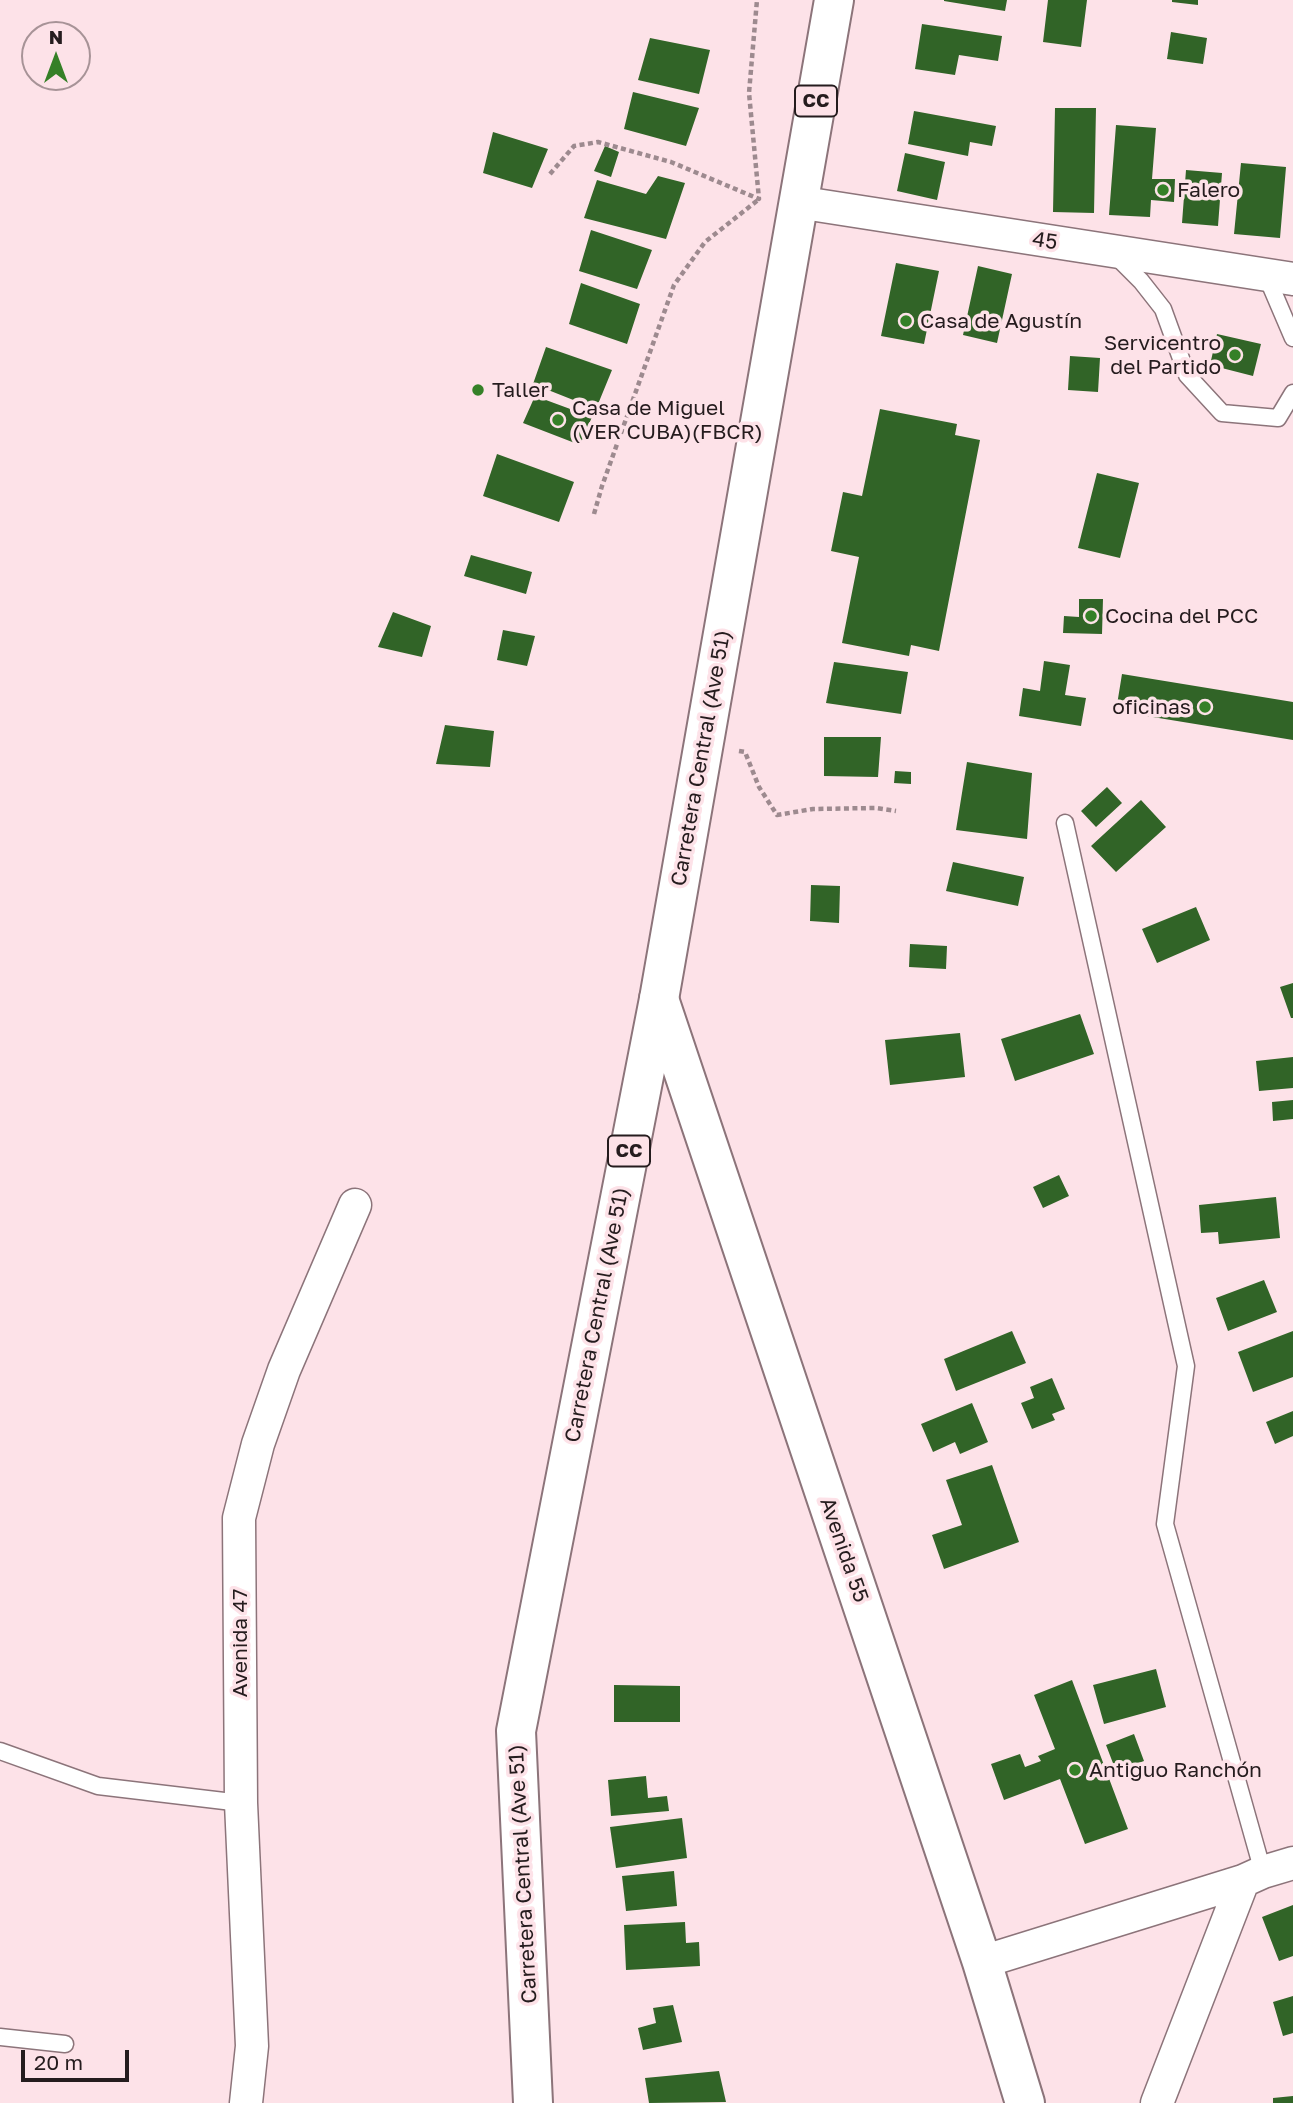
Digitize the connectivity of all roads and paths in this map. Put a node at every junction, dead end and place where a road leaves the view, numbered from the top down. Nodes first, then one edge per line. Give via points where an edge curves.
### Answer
1 (757, 0) edge
2 (834, 0) edge
3 (550, 174) dead end
4 (759, 199) junction
5 (797, 202) junction
6 (1112, 251) junction
7 (1280, 277) edge
8 (1293, 338) edge
9 (1293, 393) edge
10 (594, 514) dead end
11 (703, 746) junction
12 (896, 811) dead end
13 (1065, 823) dead end
14 (659, 999) junction
15 (355, 1205) dead end
16 (0, 1751) edge
17 (241, 1803) junction
18 (1293, 1863) edge
19 (1253, 1877) junction
20 (982, 1962) junction
21 (0, 2037) edge
22 (65, 2044) dead end
23 (246, 2103) edge
24 (533, 2103) edge
25 (1025, 2103) edge
26 (1157, 2103) edge

1 - 4 path via 749,93
2 - 5 main road, CC
3 - 4 path via 574,146 598,142 671,162
4 - 5 path
4 - 10 path via 705,242 674,285
5 - 6 street, 45
5 - 11 main road, Carretera Central (Ave 51) / CC
6 - 7 street, 45
6 - 9 lane via 1163,309 1187,374 1222,413 1278,418
7 - 8 lane
11 - 12 path via 745,752 777,815 813,809
11 - 14 main road, Carretera Central (Ave 51) / CC
13 - 19 lane via 1186,1366 1165,1524
14 - 20 main road, Avenida 55
14 - 24 main road, Carretera Central (Ave 51) / CC via 516,1731
15 - 17 street, Avenida 47 via 284,1370 239,1518
16 - 17 lane via 98,1786
17 - 23 street, Avenida 47 via 252,2046
18 - 19 street
19 - 20 street
19 - 26 street
20 - 25 main road, Avenida 55
21 - 22 lane

